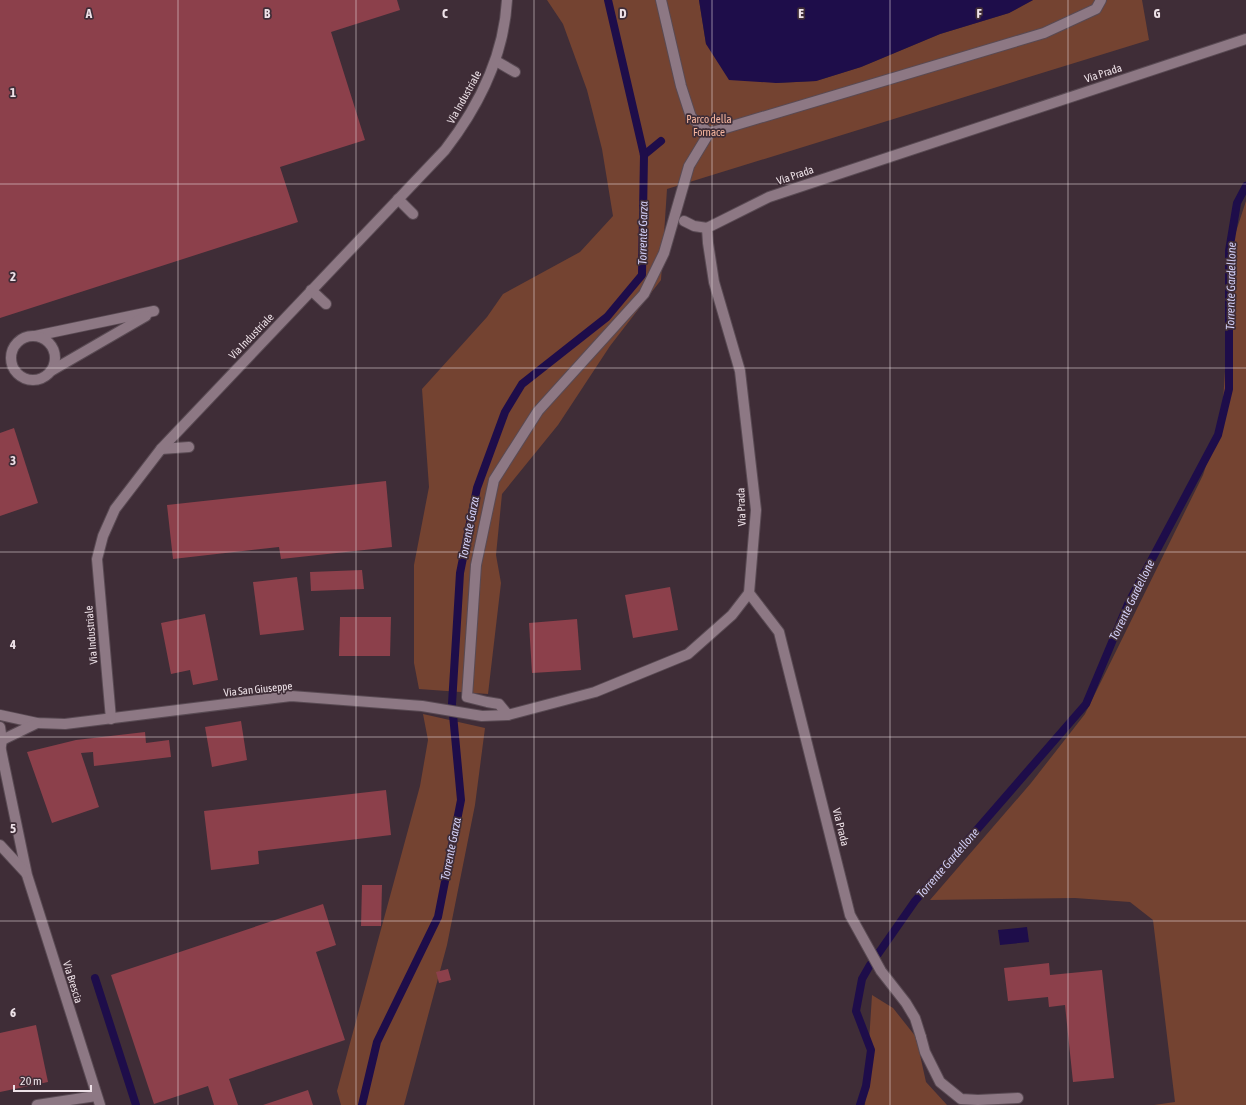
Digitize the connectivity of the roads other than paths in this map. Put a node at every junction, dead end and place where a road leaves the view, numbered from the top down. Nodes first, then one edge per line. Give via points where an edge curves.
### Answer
1 (507, 0) edge
2 (661, 0) edge
3 (1101, 0) edge
4 (1246, 39) edge
5 (496, 61) junction
6 (515, 72) dead end
7 (709, 133) junction
8 (398, 198) junction
9 (413, 214) dead end
10 (684, 221) dead end
11 (708, 228) junction
12 (311, 290) junction
13 (326, 304) dead end
14 (33, 336) junction
15 (51, 371) junction
16 (189, 447) dead end
17 (161, 448) junction
18 (749, 593) junction
19 (0, 715) edge
20 (508, 715) junction
21 (111, 719) junction
22 (37, 723) junction
23 (0, 727) edge
24 (2, 740) junction
25 (0, 751) edge
26 (0, 845) edge
27 (27, 875) junction
28 (1018, 1098) dead end
29 (98, 1100) edge
30 (37, 1105) edge

1 - 5 street, Via Industriale
2 - 7 street via 691,117
3 - 7 street via 1096,9 1044,33
4 - 11 street, Via Prada via 769,196
5 - 6 street
5 - 8 street, Via Industriale via 474,108 460,130 445,150
7 - 20 street via 689,166 664,253 644,294 538,411 494,480 476,565 467,697 499,704
8 - 9 street
8 - 12 street, Via Industriale
10 - 11 street
11 - 18 street, Via Prada via 714,282 740,371 756,510
12 - 13 street
12 - 17 street, Via Industriale
14 - 15 street via 46,340 54,351 54,365
14 - 15 street via 21,340 16,345 12,358 14,369 31,380 41,379
14 - 15 street via 154,311
16 - 17 street
17 - 21 street, Via Industriale via 115,509 97,558
18 - 20 street via 732,615 688,654 595,692
18 - 28 street, Via Prada via 779,632 850,915 881,971 915,1018 925,1052 940,1082 961,1099
19 - 22 street, Via San Giuseppe
20 - 21 street, Via San Giuseppe via 482,716 422,706 291,696
21 - 22 street, Via San Giuseppe via 65,724
22 - 24 street, Via San Giuseppe
23 - 24 street, Via Brescia
24 - 25 street, Via Brescia
25 - 27 street, Via Brescia
26 - 27 street, Via Brescia
27 - 29 street, Via Brescia
29 - 30 street, Via Brescia

